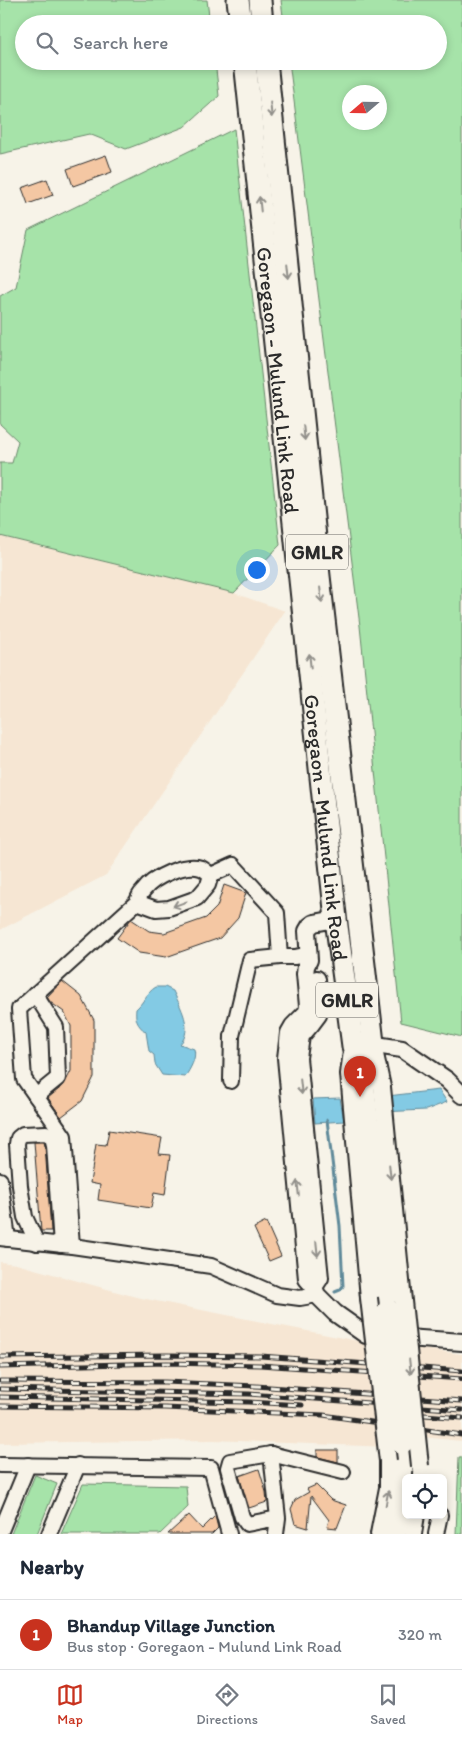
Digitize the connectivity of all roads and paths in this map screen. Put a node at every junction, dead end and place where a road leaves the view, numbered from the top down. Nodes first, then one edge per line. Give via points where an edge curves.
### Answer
1 (238, 0) edge
2 (260, 0) edge
3 (240, 15) edge
4 (261, 15) edge
5 (246, 70) edge
6 (267, 70) edge
7 (211, 875) junction
8 (137, 902) junction
9 (336, 919) junction
10 (309, 954) junction
11 (282, 956) junction
12 (35, 994) junction
13 (360, 1044) junction
14 (231, 1082) dead end
15 (462, 1095) edge
16 (36, 1096) junction
17 (368, 1123) junction
18 (0, 1180) edge
19 (4, 1239) edge
20 (35, 1239) junction
21 (64, 1242) junction
22 (316, 1291) junction
23 (395, 1306) junction
24 (462, 1342) edge
25 (271, 1454) junction
26 (0, 1465) edge
27 (28, 1465) junction
28 (78, 1466) junction
29 (343, 1472) dead end
30 (420, 1472) edge
31 (278, 1518) junction
32 (415, 1519) edge
33 (439, 1519) edge
34 (0, 1533) edge
35 (49, 1534) edge
36 (229, 1534) edge
37 (276, 1534) edge
38 (379, 1534) edge
39 (395, 1534) edge
40 (413, 1534) edge
41 (436, 1534) edge

1 - 3 main road
2 - 4 main road
9 -> 5 main road, Goregaon - Mulund Link Road / GMLR
6 -> 13 main road, Goregaon - Mulund Link Road / GMLR via 318,566
7 - 8 street via 202,868 172,871 143,890
7 -> 8 street via 208,885 197,898 156,909
7 - 11 street via 234,865 276,913
8 - 12 street
9 - 10 street via 310,926 307,931
9 - 13 main road, Goregaon - Mulund Link Road / GMLR
10 - 11 street
10 - 22 street via 306,966 311,979 308,1006 312,1014 293,1026 292,1058 307,1279
11 - 14 street via 250,960 232,1036
12 - 16 street via 19,1009 24,1079
12 - 16 street via 56,1027 58,1078
13 - 15 street via 402,1049
13 - 17 main road, Goregaon - Mulund Link Road / GMLR via 366,1065
16 - 21 street via 64,1136
17 - 23 main road, Goregaon - Mulund Link Road
38 -> 17 street, bridge via 388,1488 388,1461 369,1298
18 - 19 street
19 - 20 street
20 - 21 street
20 - 21 street via 22,1202 17,1144 23,1134 46,1133 52,1137 54,1145
21 - 22 street via 211,1266 277,1296 300,1298
22 - 24 street via 335,1313 366,1335
23 -> 30 street, bridge
23 - 39 main road, Goregaon - Mulund Link Road, bridge via 403,1452
25 - 29 street
25 - 31 street
25 - 31 street via 230,1461 228,1468 242,1517 248,1524
26 - 27 street
27 - 28 street
27 - 34 street
28 - 35 street
28 - 36 street via 211,1468
31 - 37 street
32 - 40 street
33 - 41 street

